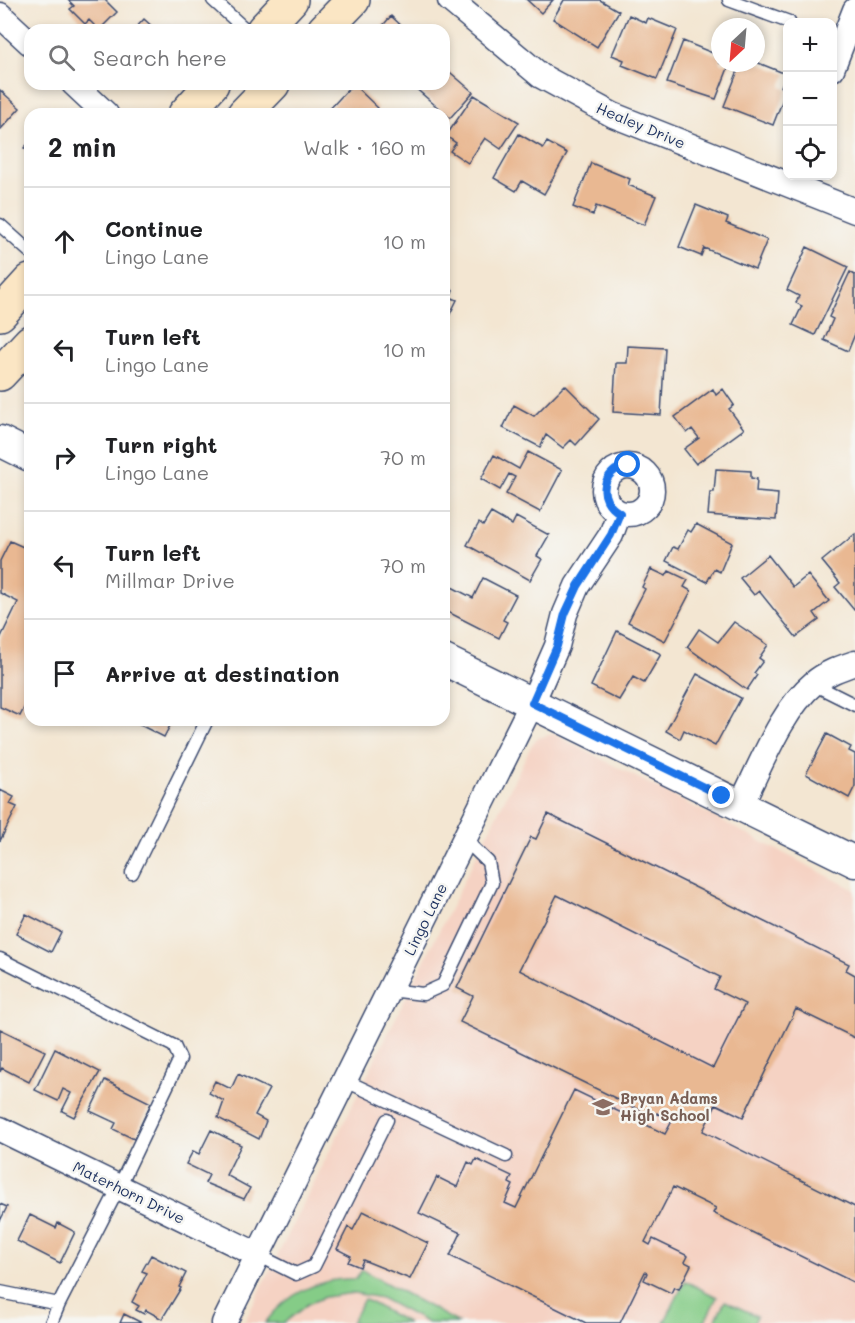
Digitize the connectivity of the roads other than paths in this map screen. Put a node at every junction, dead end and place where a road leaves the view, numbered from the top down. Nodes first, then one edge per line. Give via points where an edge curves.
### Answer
1 (213, 0) edge
2 (291, 0) edge
3 (353, 0) edge
4 (450, 0) edge
5 (729, 0) edge
6 (855, 10) edge
7 (0, 15) edge
8 (783, 20) edge
9 (239, 24) edge
10 (269, 24) edge
11 (330, 24) edge
12 (24, 37) edge
13 (838, 40) edge
14 (80, 90) edge
15 (207, 90) edge
16 (267, 90) edge
17 (100, 108) edge
18 (190, 108) edge
19 (250, 108) edge
20 (783, 178) edge
21 (788, 180) edge
22 (855, 211) edge
23 (0, 225) edge
24 (24, 247) edge
25 (24, 288) edge
26 (0, 314) edge
27 (24, 348) edge
28 (0, 374) edge
29 (0, 441) edge
30 (24, 453) edge
31 (620, 513) dead end
32 (450, 663) edge
33 (855, 663) edge
34 (813, 684) junction
35 (532, 703) junction
36 (855, 705) edge
37 (204, 726) edge
38 (740, 806) junction
39 (464, 839) junction
40 (855, 862) edge
41 (132, 873) dead end
42 (0, 959) edge
43 (390, 990) junction
44 (346, 1081) junction
45 (387, 1119) dead end
46 (0, 1129) edge
47 (506, 1156) dead end
48 (119, 1187) junction
49 (258, 1256) junction
50 (0, 1292) edge
51 (59, 1305) junction
52 (51, 1323) edge
53 (224, 1323) edge

1 - 9 lane
2 - 10 main road
3 - 11 main road
4 - 20 street, Healey Drive via 541,76 613,115
5 - 8 lane
6 - 13 street
7 - 12 street
14 - 17 street
15 - 18 main road
16 - 19 main road
21 - 22 street, Healey Drive
23 - 24 lane
25 - 26 main road
27 - 28 main road
29 - 30 street
31 - 35 street, Lingo Lane via 611,535 573,595 557,646
32 - 35 street
33 - 34 street via 831,671
34 - 36 lane
34 - 38 street via 792,707
35 - 38 street
35 - 39 street, Lingo Lane
37 - 41 lane
38 - 40 street
39 - 43 street, Lingo Lane
39 - 43 lane via 488,862 492,883 443,985 423,994
42 - 48 lane via 174,1046 180,1059
43 - 44 street, Lingo Lane
44 - 47 lane
44 - 49 street, Lingo Lane
45 - 49 lane via 314,1266 296,1274
46 - 48 street, Materhorn Drive
48 - 49 street, Materhorn Drive
48 - 51 lane
49 - 53 street, Lingo Lane
50 - 51 lane
51 - 52 lane

